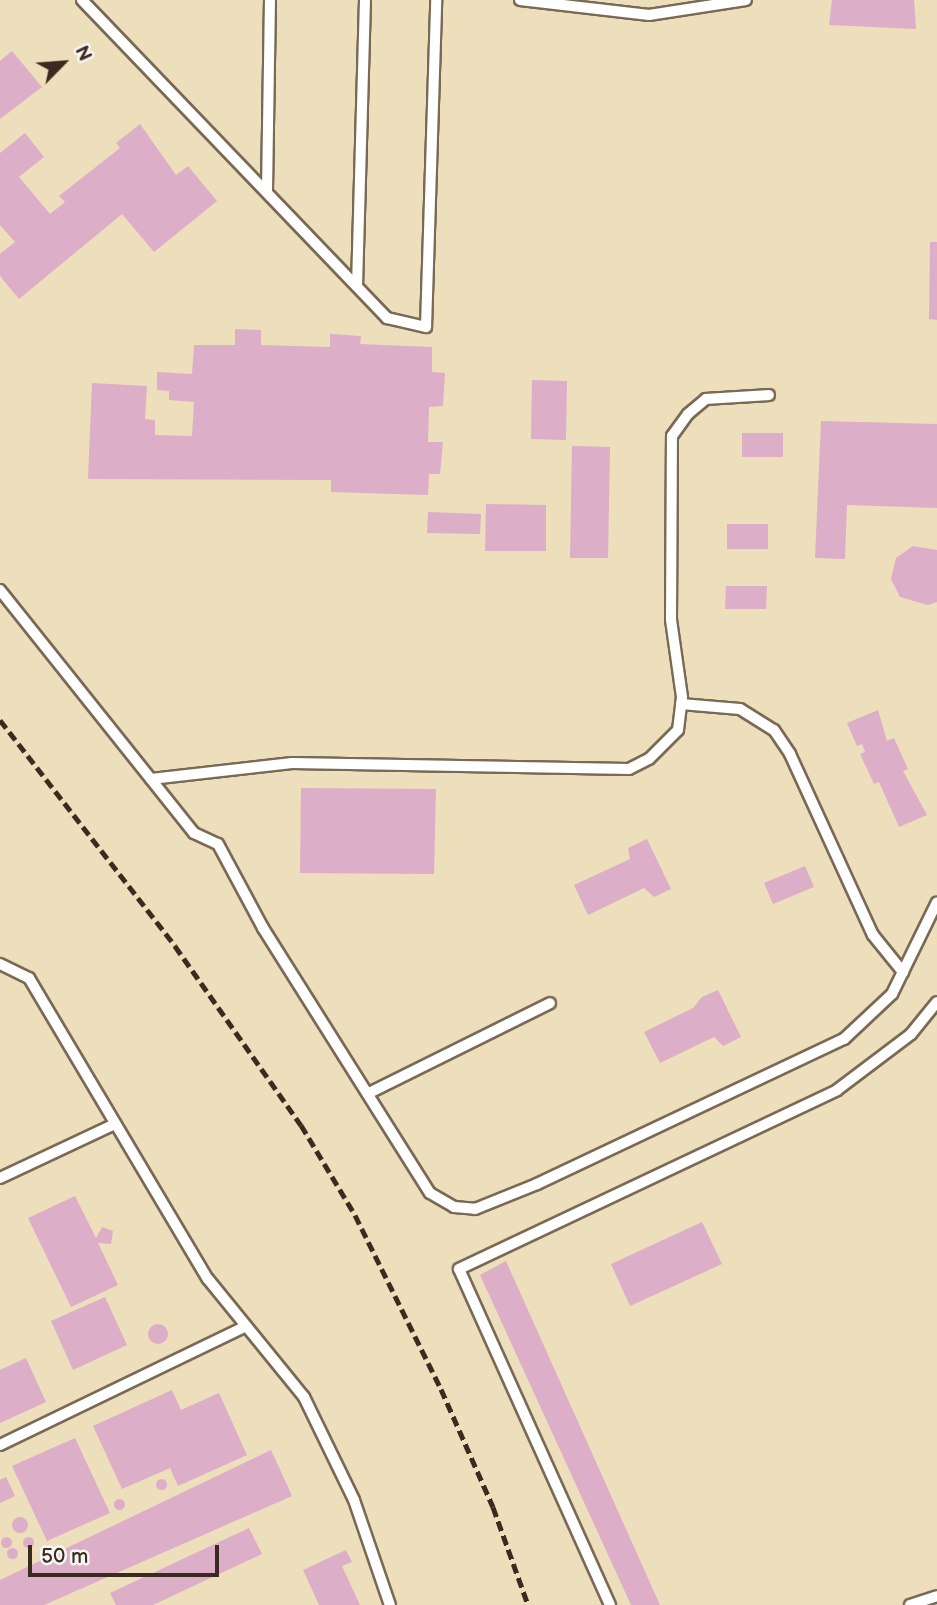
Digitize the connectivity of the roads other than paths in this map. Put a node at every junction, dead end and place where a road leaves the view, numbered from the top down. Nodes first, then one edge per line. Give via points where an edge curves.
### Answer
1 (82, 0) edge
2 (270, 0) edge
3 (365, 0) edge
4 (436, 0) edge
5 (520, 0) edge
6 (746, 0) edge
7 (267, 190) junction
8 (356, 286) junction
9 (769, 395) dead end
10 (0, 590) edge
11 (681, 704) junction
12 (151, 779) junction
13 (937, 902) edge
14 (0, 964) edge
15 (903, 972) junction
16 (937, 1002) edge
17 (550, 1003) dead end
18 (369, 1093) junction
19 (116, 1124) junction
20 (0, 1178) edge
21 (246, 1326) junction
22 (0, 1445) edge
23 (937, 1596) edge
24 (390, 1605) edge
25 (610, 1605) edge
26 (910, 1605) edge

1 - 7 lane
2 - 7 lane
3 - 8 lane
4 - 8 lane via 426,327 387,318
5 - 6 lane via 649,15
7 - 8 lane
9 - 11 lane via 706,399 672,436 671,620
10 - 12 lane
11 - 12 lane via 678,730 649,759 629,769 292,763
11 - 15 lane via 740,709 774,730 790,754 873,935
12 - 18 lane via 194,833 218,844 226,855 262,928
13 - 15 lane
14 - 19 lane via 29,978
15 - 18 lane via 892,994 844,1039 475,1209 454,1207 430,1192
16 - 25 lane via 911,1034 837,1090 459,1269
17 - 18 lane
19 - 20 lane
19 - 21 lane via 208,1279
21 - 22 lane
21 - 24 lane via 304,1397 355,1500
23 - 26 lane

